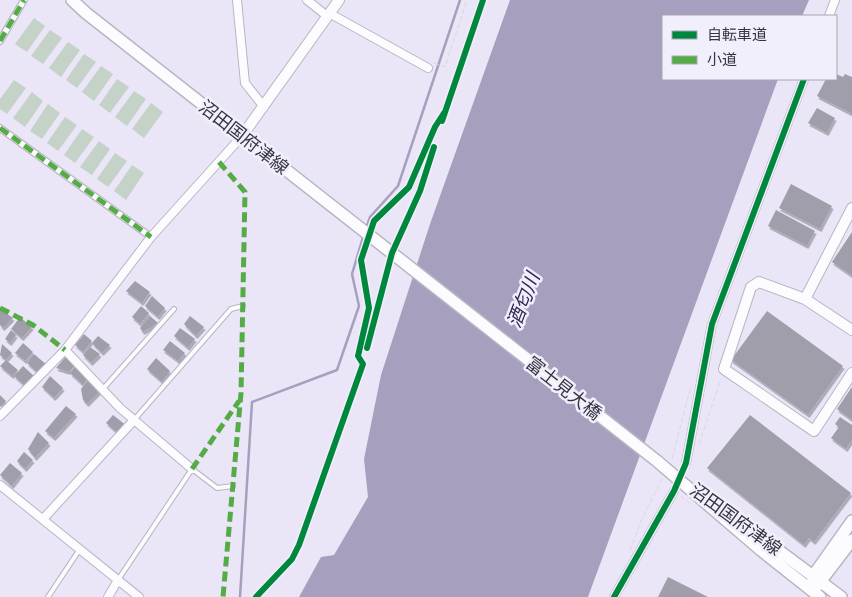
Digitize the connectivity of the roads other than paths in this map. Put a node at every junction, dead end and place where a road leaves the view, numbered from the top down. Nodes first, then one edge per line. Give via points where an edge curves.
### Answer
1 (24, 0) edge
2 (64, 0) edge
3 (72, 0) edge
4 (237, 0) edge
5 (307, 0) edge
6 (338, 0) edge
7 (836, 0) edge
8 (86, 13) junction
9 (328, 15) junction
10 (829, 15) edge
11 (0, 41) edge
12 (430, 65) road end
13 (804, 80) edge
14 (264, 106) junction
15 (0, 128) edge
16 (242, 136) junction
17 (852, 208) edge
18 (151, 237) junction
19 (402, 260) joint
20 (805, 299) junction
21 (243, 306) dead end
22 (174, 309) dead end
23 (852, 330) edge
24 (65, 350) junction
25 (852, 373) edge
26 (102, 390) junction
27 (0, 416) edge
28 (134, 420) junction
29 (657, 461) joint
30 (686, 463) tunnel mouth
31 (192, 469) junction
32 (668, 470) junction
33 (0, 484) edge
34 (233, 486) dead end
35 (674, 491) tunnel mouth
36 (44, 518) junction
37 (852, 521) edge
38 (852, 540) edge
39 (80, 549) junction
40 (818, 579) junction
41 (118, 580) junction
42 (814, 595) edge
43 (48, 597) edge
44 (108, 597) edge
45 (139, 597) edge
46 (614, 597) edge
47 (841, 597) edge

1 - 11 street
2 - 8 main road, 沼田国府津線
3 - 8 main road, 沼田国府津線
4 - 14 street via 245,83
5 - 9 street
6 - 9 street
7 - 10 street
8 - 16 main road, 沼田国府津線
9 - 12 street
9 - 14 street
13 - 30 street via 712,324
14 - 16 street
15 - 18 street
16 - 18 street
16 - 19 main road, 沼田国府津線
17 - 20 street
18 - 24 street
19 - 29 main road, 富士見大橋
20 - 23 street
20 - 25 street via 759,282 751,287 724,369 814,431
21 - 28 lane via 231,310
22 - 26 lane
24 - 26 street
24 - 27 street
26 - 28 street
28 - 31 street
28 - 36 street
29 - 32 main road, 沼田国府津線
31 - 34 lane via 217,488
31 - 41 lane
32 - 40 main road, 沼田国府津線
32 - 42 main road, 沼田国府津線
33 - 36 street
35 - 46 street
36 - 39 street
37 - 40 main road
38 - 40 main road
39 - 41 street
39 - 43 lane
40 - 42 main road
40 - 47 main road, 沼田国府津線
41 - 44 street
41 - 45 street

